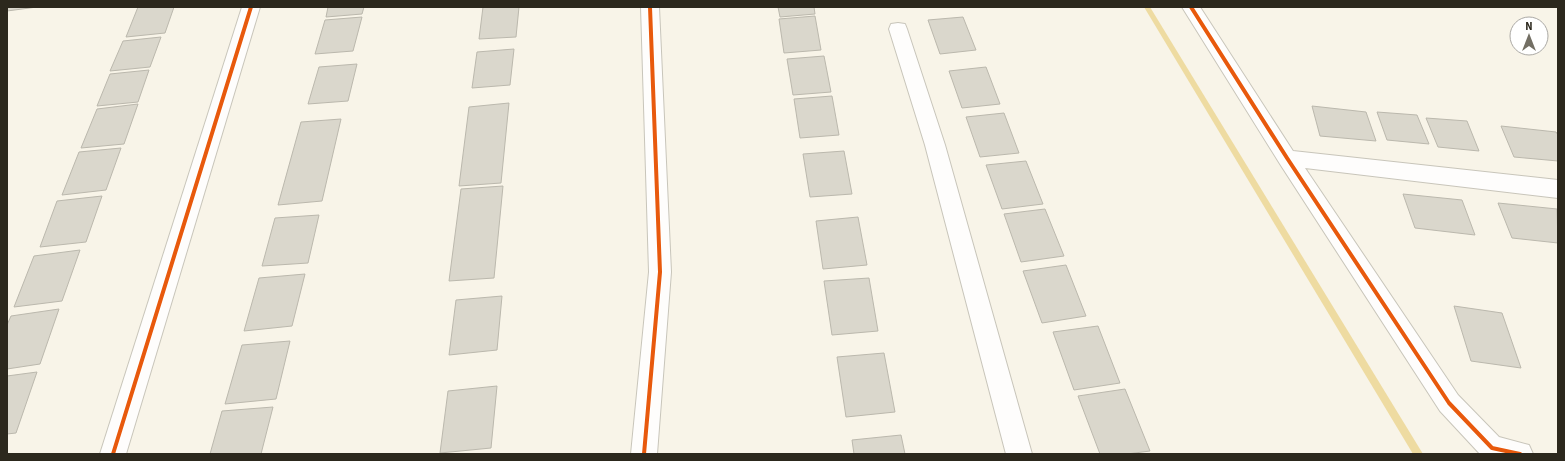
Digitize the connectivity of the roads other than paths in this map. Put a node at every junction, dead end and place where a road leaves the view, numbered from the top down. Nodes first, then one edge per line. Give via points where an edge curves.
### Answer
1 (251, 7) edge
2 (650, 7) edge
3 (1191, 7) edge
4 (898, 29) dead end
5 (1287, 158) junction
6 (1558, 189) edge
7 (113, 454) edge
8 (644, 454) edge
9 (1019, 454) edge
10 (1520, 454) edge

1 - 7 street
2 - 8 street via 660,272
3 - 5 street
4 - 9 street via 935,145
5 - 6 street
5 - 10 street via 1449,403 1492,448

